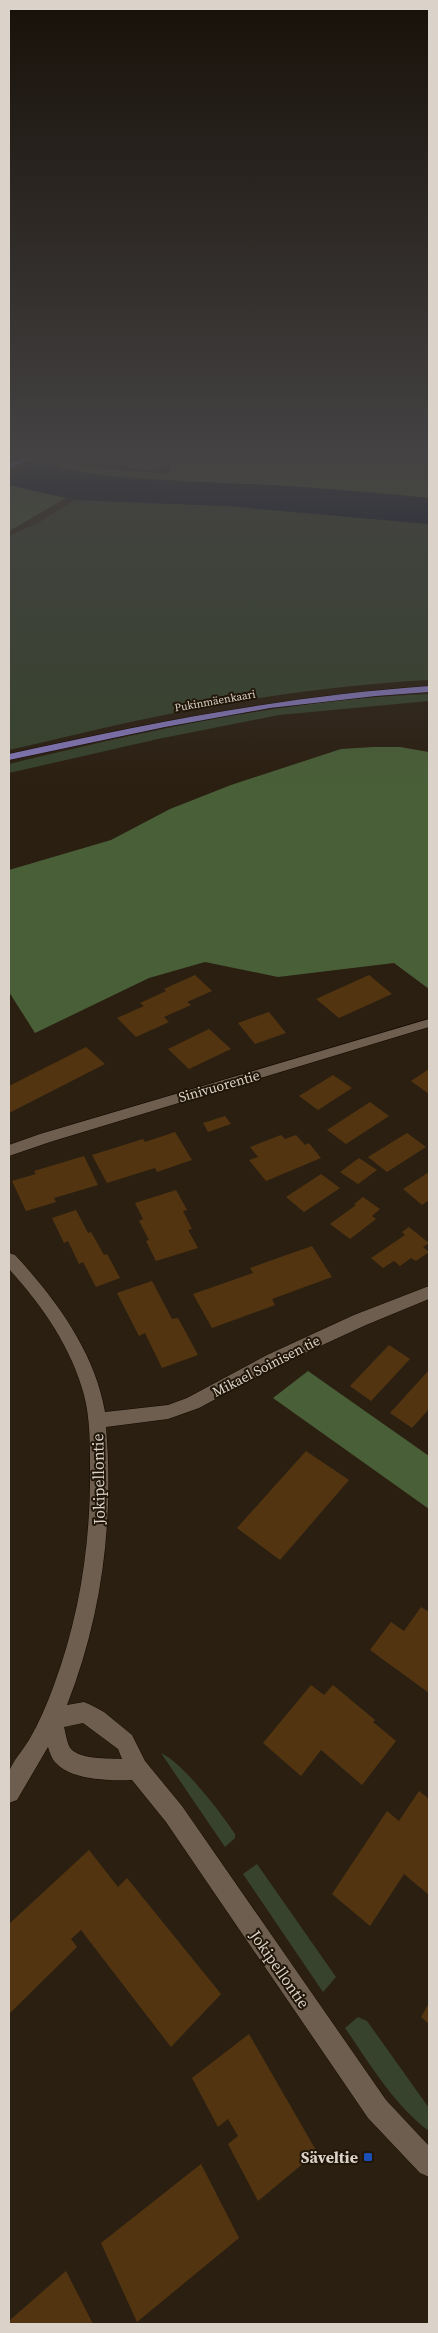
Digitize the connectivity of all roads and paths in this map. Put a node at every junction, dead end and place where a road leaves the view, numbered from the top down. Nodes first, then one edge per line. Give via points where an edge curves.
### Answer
1 (429, 689) edge
2 (9, 757) edge
3 (429, 1023) edge
4 (9, 1152) edge
5 (9, 1259) edge
6 (429, 1292) edge
7 (98, 1420) junction
8 (52, 1719) junction
9 (138, 1769) junction
10 (9, 1792) edge
11 (429, 2164) edge

1 - 2 main road, Pukinmäenkaari via 329,697 233,710
3 - 4 street, Sinivuorentie via 45,1138
5 - 7 street, Jokipellontie via 52,1310 90,1387
6 - 7 street, Mikael Soinisen tie via 282,1356 193,1403 168,1412
7 - 8 street, Jokipellontie via 100,1486 96,1564 76,1651
8 - 9 street, Jokipellontie via 84,1712 97,1719 125,1742
8 - 9 street via 62,1755 72,1762 110,1770
8 - 10 street
9 - 11 street, Jokipellontie via 174,1814 377,2109

